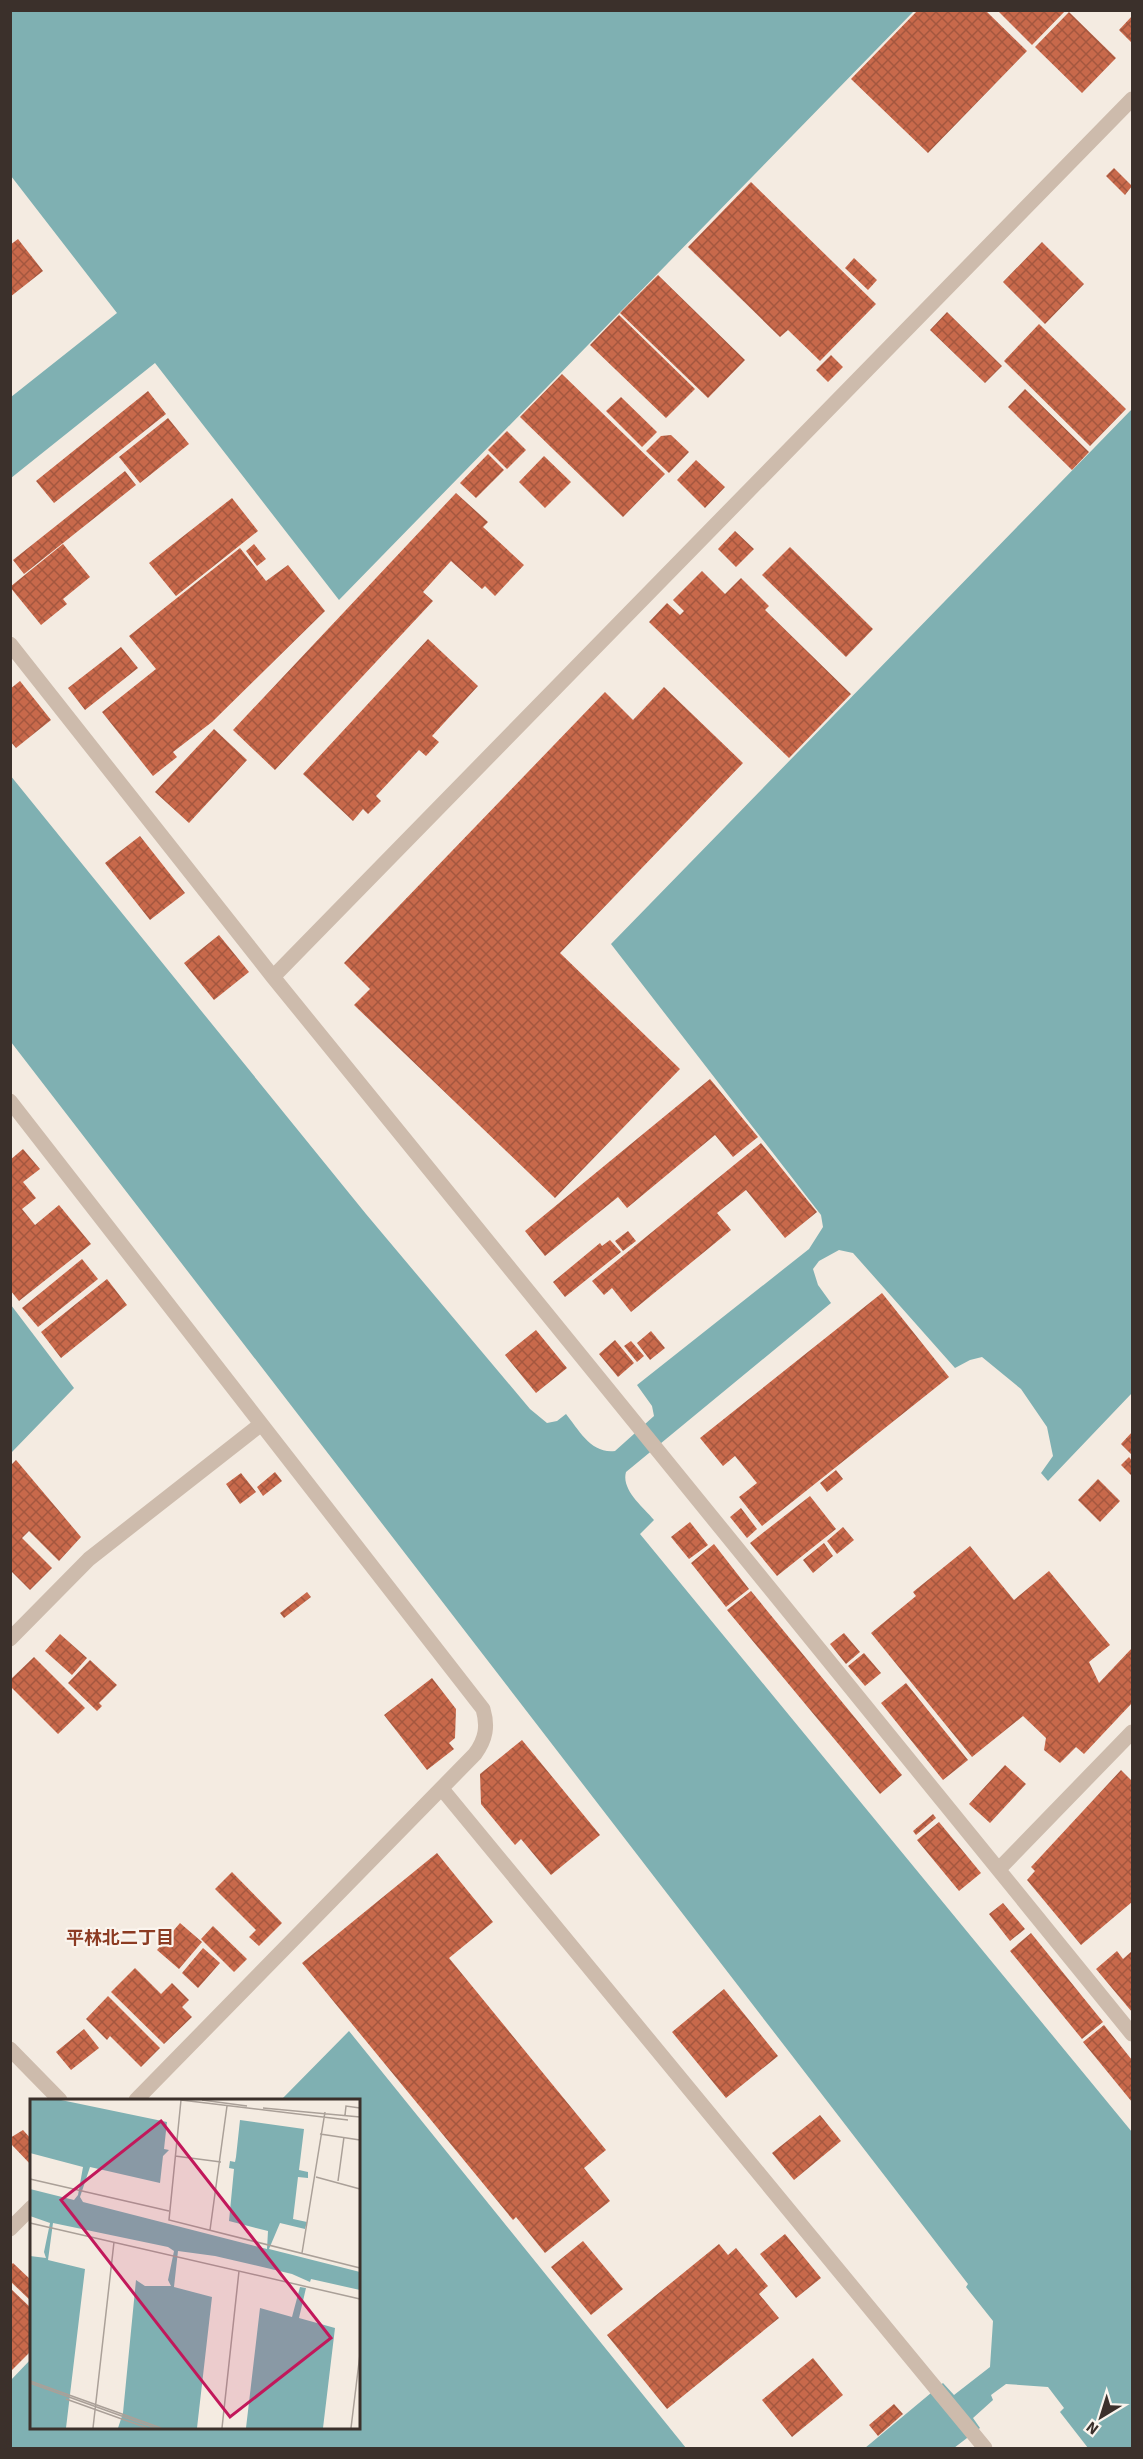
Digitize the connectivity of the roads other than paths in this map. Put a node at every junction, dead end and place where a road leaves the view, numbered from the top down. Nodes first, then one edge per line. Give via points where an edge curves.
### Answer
1 (1132, 99) edge
2 (10, 644) edge
3 (273, 977) junction
4 (10, 1101) edge
5 (260, 1425) junction
6 (10, 1639) edge
7 (1132, 1732) edge
8 (442, 1789) junction
9 (999, 1869) junction
10 (1132, 2034) edge
11 (10, 2049) edge
12 (59, 2099) edge
13 (137, 2099) edge
14 (30, 2209) edge
15 (10, 2229) edge
16 (981, 2444) edge

1 - 3 street
2 - 3 street
3 - 9 street
4 - 5 street
5 - 6 street via 89,1559
5 - 8 street via 483,1709 486,1721 482,1744
7 - 9 street
8 - 13 street
8 - 16 street
9 - 10 street
11 - 12 street
14 - 15 street

